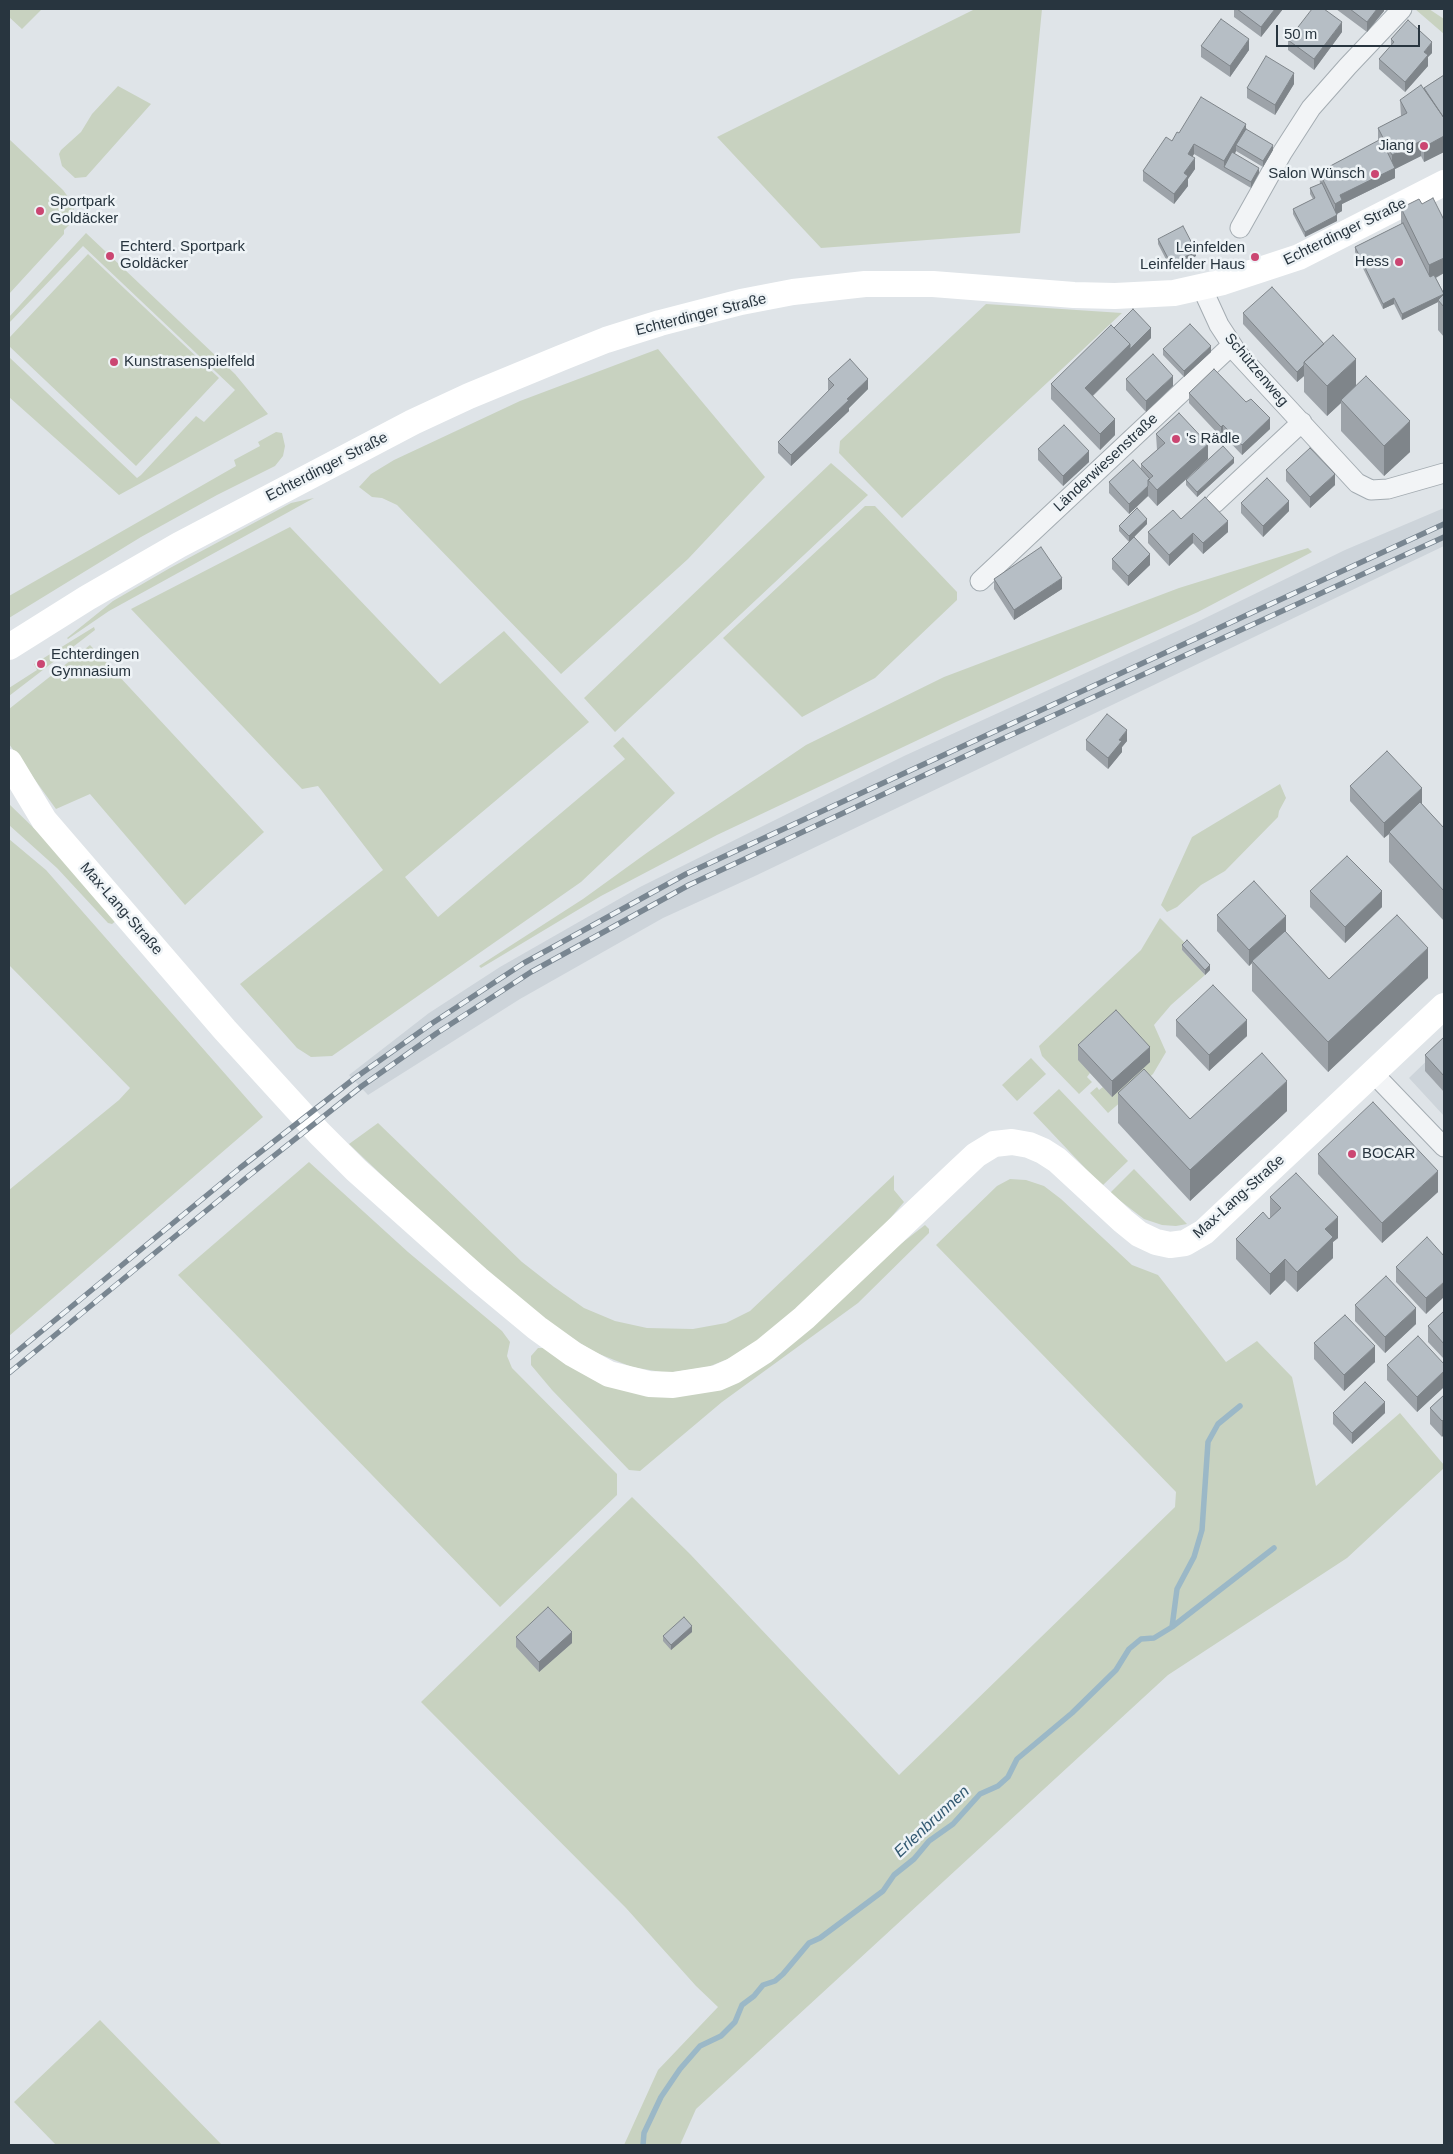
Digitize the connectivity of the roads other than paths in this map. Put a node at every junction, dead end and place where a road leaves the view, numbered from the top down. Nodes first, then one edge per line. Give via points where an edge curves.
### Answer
1 (1402, 9) edge
2 (1444, 183) edge
3 (1240, 228) dead end
4 (1202, 288) junction
5 (1232, 345) junction
6 (1302, 422) junction
7 (1444, 473) edge
8 (1215, 503) dead end
9 (980, 581) dead end
10 (9, 647) edge
11 (9, 762) edge
12 (9, 793) edge
13 (44, 820) junction
14 (1444, 1006) edge
15 (1373, 1073) junction
16 (1444, 1147) edge

1 - 3 street via 1311,108
2 - 4 main road, Echterdinger Straße via 1299,257
4 - 5 street, Schützenweg
4 - 10 main road, Echterdinger Straße via 1115,296 933,284 865,284 793,292 660,323 606,340 413,422 179,545
5 - 6 street, Schützenweg
5 - 9 street, Länderwiesenstraße
6 - 7 street, Schützenweg via 1363,487 1371,490 1388,489
6 - 8 street
11 - 13 main road, Max-Lang-Straße
12 - 13 main road, Max-Lang-Straße
13 - 15 main road, Max-Lang-Straße via 197,998 356,1170 537,1328 573,1354 609,1374 649,1384 673,1385 717,1378 756,1356 804,1318 960,1170 994,1144 1012,1142 1029,1145 1058,1160 1139,1234 1170,1245 1185,1243 1204,1232
14 - 15 main road, Max-Lang-Straße
15 - 16 street

